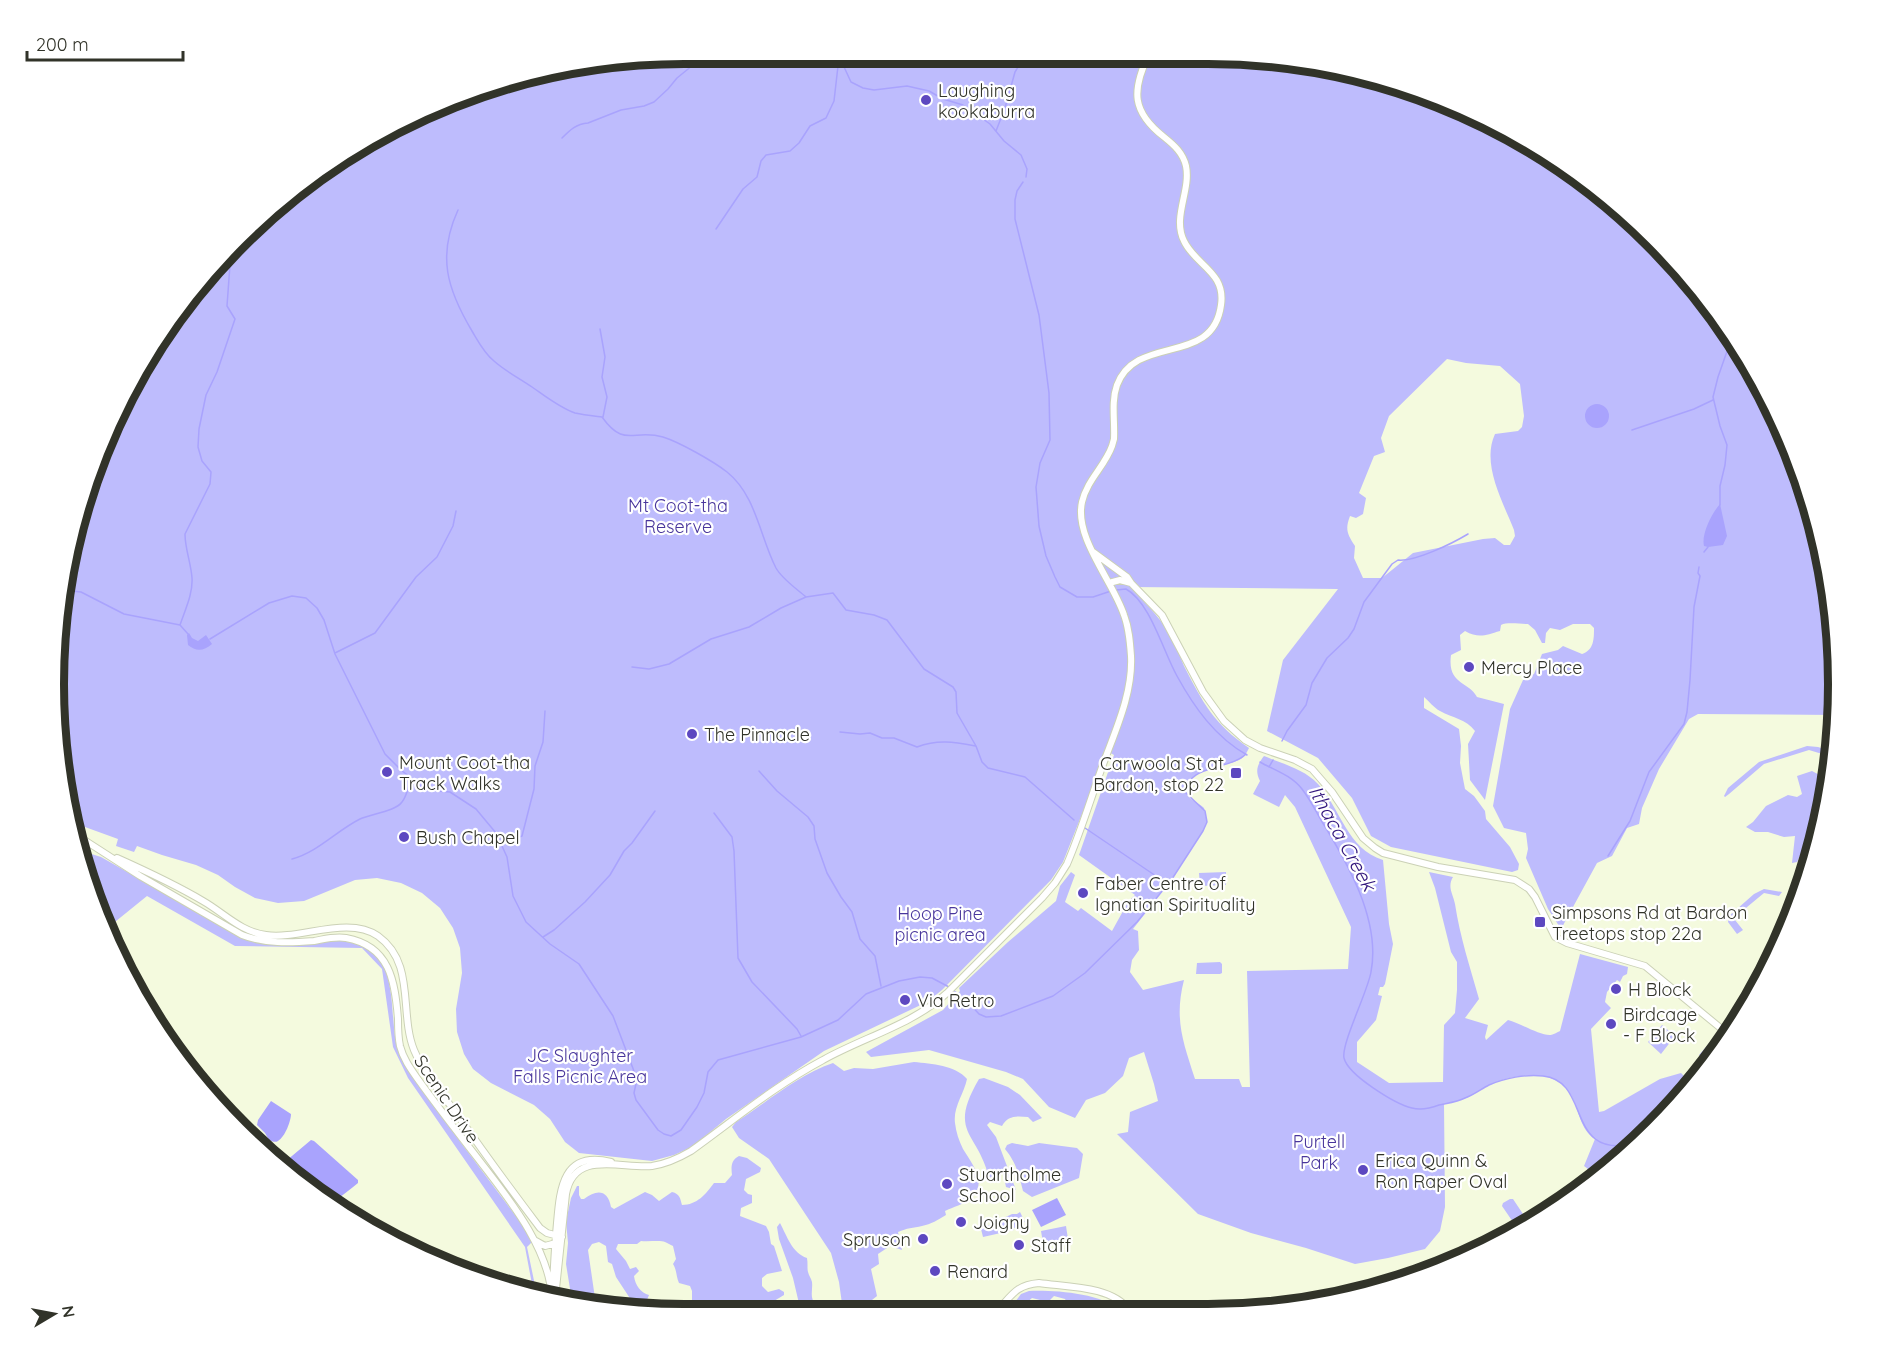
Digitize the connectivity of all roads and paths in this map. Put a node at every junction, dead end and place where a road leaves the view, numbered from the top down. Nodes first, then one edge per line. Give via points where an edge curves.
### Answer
1 (1145, 64) edge
2 (1093, 551) junction
3 (1131, 583) junction
4 (1112, 589) junction
5 (85, 841) edge
6 (103, 852) junction
7 (137, 868) junction
8 (140, 876) junction
9 (1723, 1030) edge
10 (530, 1230) junction
11 (559, 1236) junction
12 (555, 1244) junction
13 (551, 1289) edge
14 (553, 1290) edge
15 (554, 1290) edge
16 (1003, 1304) edge
17 (1124, 1304) edge

1 - 2 main road via 1138,82 1139,106 1149,126 1181,153 1187,176 1181,234 1215,278 1222,303 1218,318 1204,338 1145,356 1120,379 1115,392 1112,446 1087,487 1081,509 1082,526
2 - 3 main road
2 - 4 main road
3 - 4 main road via 1120,580
3 - 9 main road via 1166,620 1203,692 1224,721 1245,740 1312,769 1363,838 1375,848 1438,867 1515,880 1535,897 1558,939 1645,966
4 - 11 main road via 1128,628 1130,684 1075,845 1048,891 947,993 918,1014 814,1065 682,1156 652,1166 589,1165 569,1176
5 - 6 main road
6 - 7 main road, Scenic Drive
6 - 8 main road, Scenic Drive
7 - 8 main road
7 - 11 main road, Scenic Drive via 195,896 255,933 282,936 351,927 370,931 387,944 401,969 411,1037 422,1066 540,1228
8 - 10 main road, Scenic Drive via 251,939 287,942 348,938 377,953 388,966 394,985 403,1055
10 - 12 main road, Scenic Drive via 539,1244
10 - 13 main road, Scenic Drive
11 - 12 main road
11 - 15 main road
12 - 14 main road
16 - 17 main road via 1015,1291 1039,1283 1107,1293

